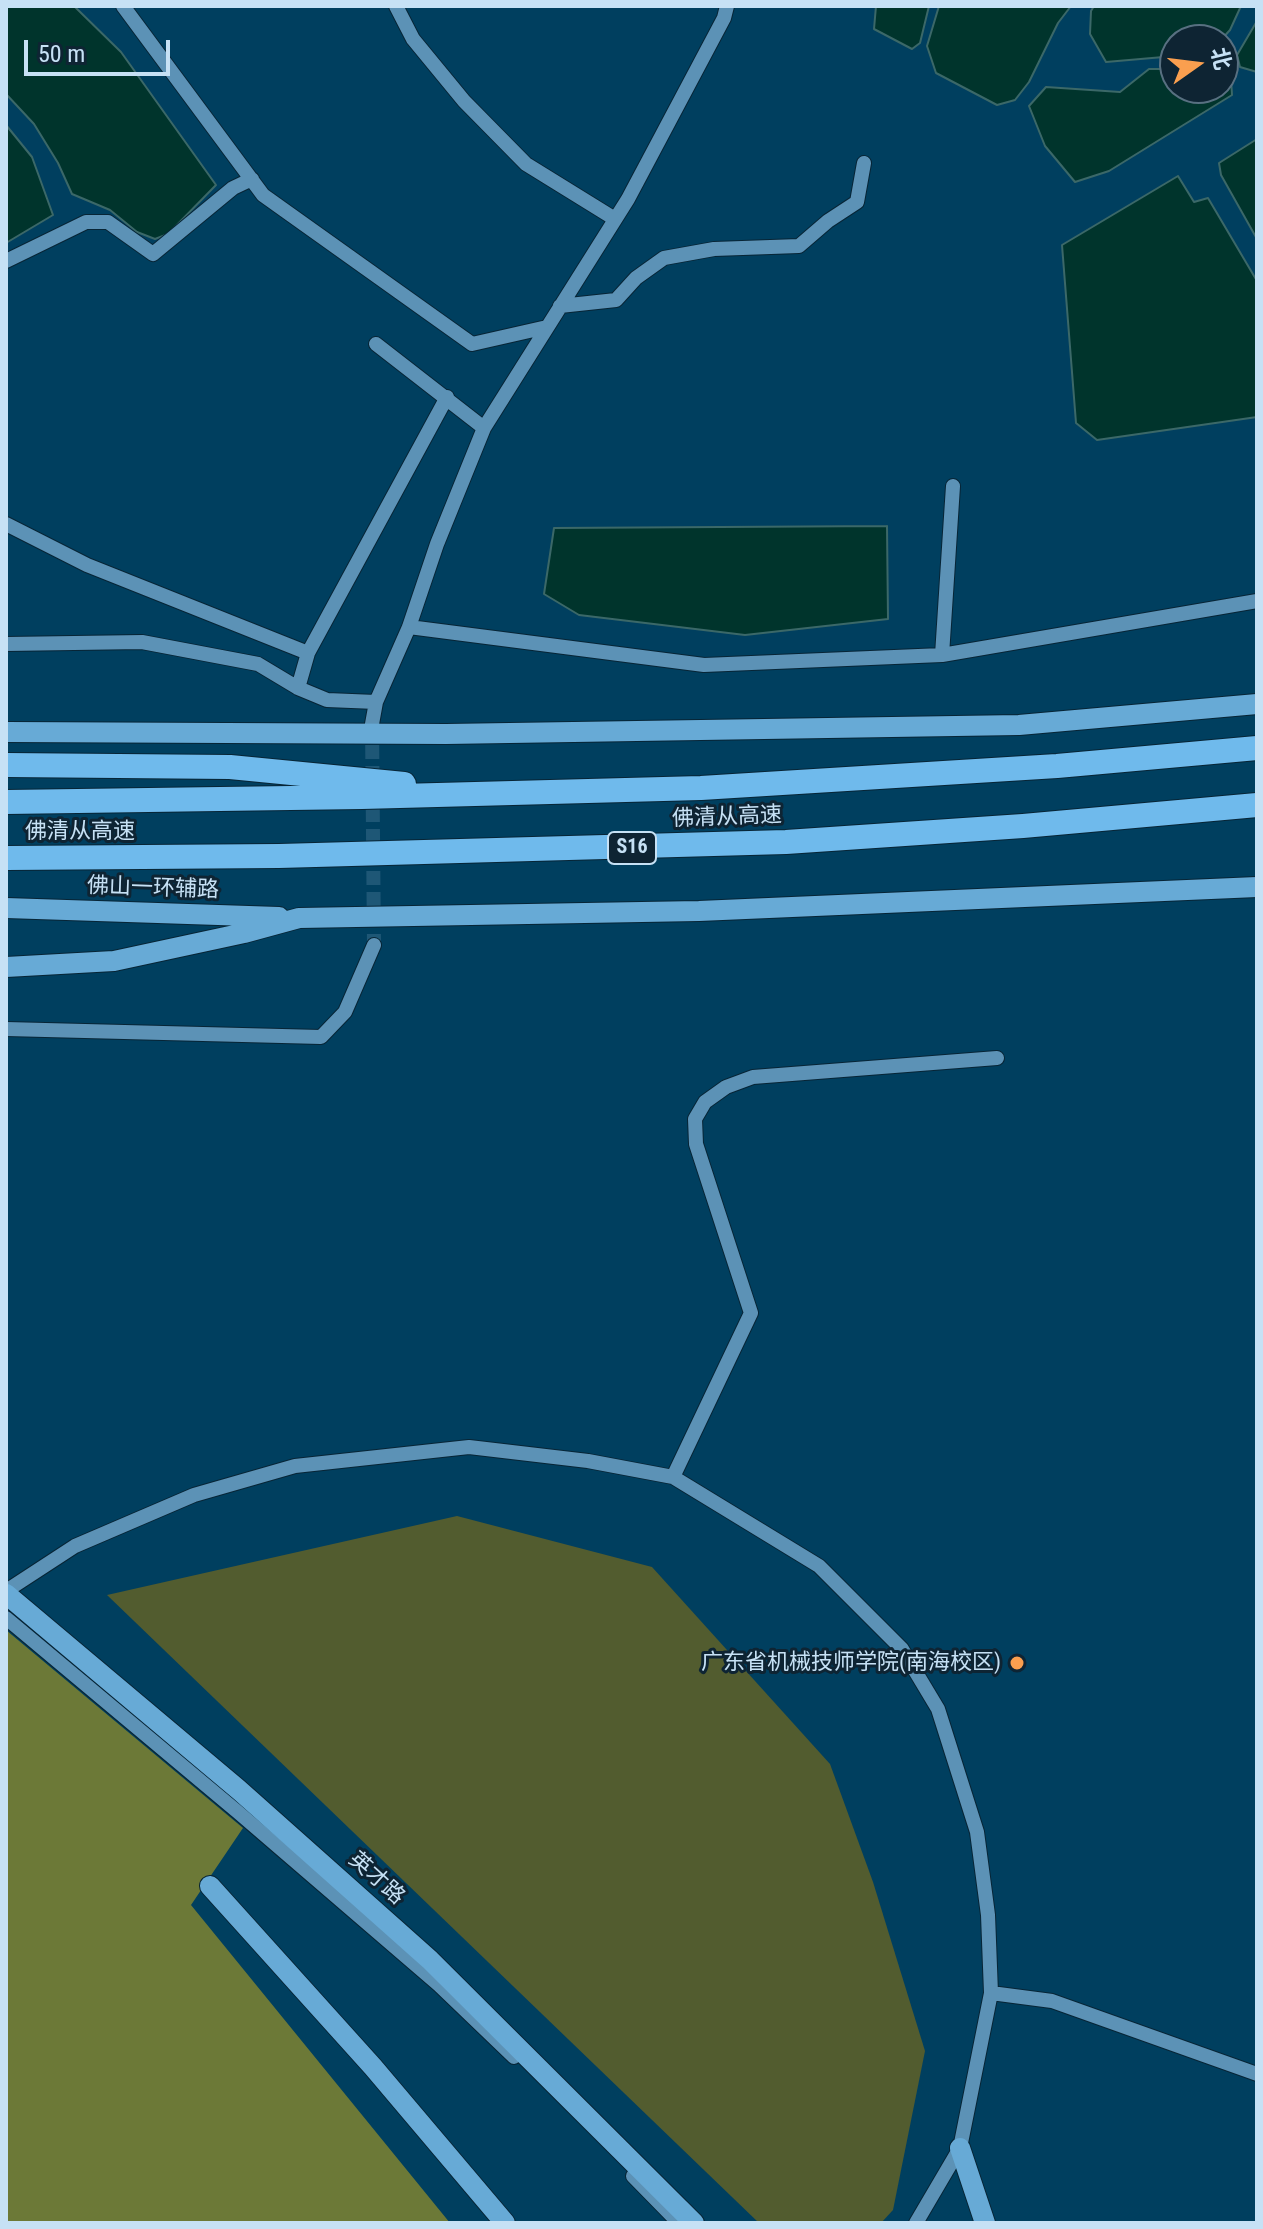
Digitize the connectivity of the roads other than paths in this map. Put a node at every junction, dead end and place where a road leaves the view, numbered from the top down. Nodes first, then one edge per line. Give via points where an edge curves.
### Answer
1 (123, 6) edge
2 (396, 6) edge
3 (727, 6) edge
4 (864, 163) dead end
5 (252, 179) junction
6 (615, 219) junction
7 (6, 261) edge
8 (560, 306) junction
9 (547, 327) junction
10 (376, 344) dead end
11 (447, 397) junction
12 (484, 428) junction
13 (953, 486) dead end
14 (6, 524) edge
15 (1257, 601) edge
16 (409, 627) junction
17 (6, 644) edge
18 (308, 653) junction
19 (942, 655) junction
20 (298, 688) junction
21 (376, 702) junction
22 (1257, 704) edge
23 (372, 724) tunnel mouth
24 (6, 732) edge
25 (1257, 748) edge
26 (6, 765) edge
27 (494, 794) junction
28 (6, 802) edge
29 (1257, 805) edge
30 (6, 858) edge
31 (1257, 887) edge
32 (6, 908) edge
33 (299, 918) junction
34 (374, 945) tunnel mouth
35 (6, 967) edge
36 (6, 1029) edge
37 (997, 1058) dead end
38 (673, 1477) junction
39 (6, 1592) edge
40 (6, 1618) edge
41 (210, 1886) dead end
42 (991, 1993) junction
43 (1257, 2074) edge
44 (960, 2148) junction
45 (505, 2223) edge
46 (679, 2223) edge
47 (694, 2223) edge
48 (916, 2223) edge
49 (985, 2223) edge

1 - 5 street
2 - 6 street via 413,39 464,101 526,164
3 - 6 street
4 - 8 street via 857,202 799,246 714,249 664,258 616,300
5 - 7 street via 233,188 153,254 108,222 86,222
5 - 9 street via 263,195 472,344
6 - 8 street
8 - 9 street
9 - 12 street
10 - 11 street
11 - 12 street
11 - 18 street
12 - 16 street
13 - 19 street
14 - 18 street via 87,565
15 - 19 street
16 - 19 street via 704,665
16 - 21 street
17 - 20 street via 142,642 258,664
18 - 20 street
20 - 21 street via 327,700
21 - 23 street
22 - 24 main road via 1019,725 446,734
25 - 27 highway, 佛清从高速 via 803,782
26 - 27 highway via 230,767
27 - 28 highway, 佛清从高速
29 - 30 highway, 佛清从高速 / S16 via 786,842
31 - 33 main road via 699,911
32 - 33 main road, 佛山一环辅路
33 - 35 main road via 114,961
34 - 36 street via 345,1012 321,1037
37 - 38 street via 753,1077 705,1102 695,1119 696,1144 751,1313
38 - 39 street via 469,1447 295,1466 194,1495 88,1540
38 - 42 street via 819,1566 902,1649 938,1709 977,1832
39 - 47 main road, 英才路 via 430,1960
40 - 46 street, 英才路 via 439,1985
41 - 45 main road
42 - 43 street via 1052,2001
42 - 44 street
44 - 48 street
44 - 49 main road

